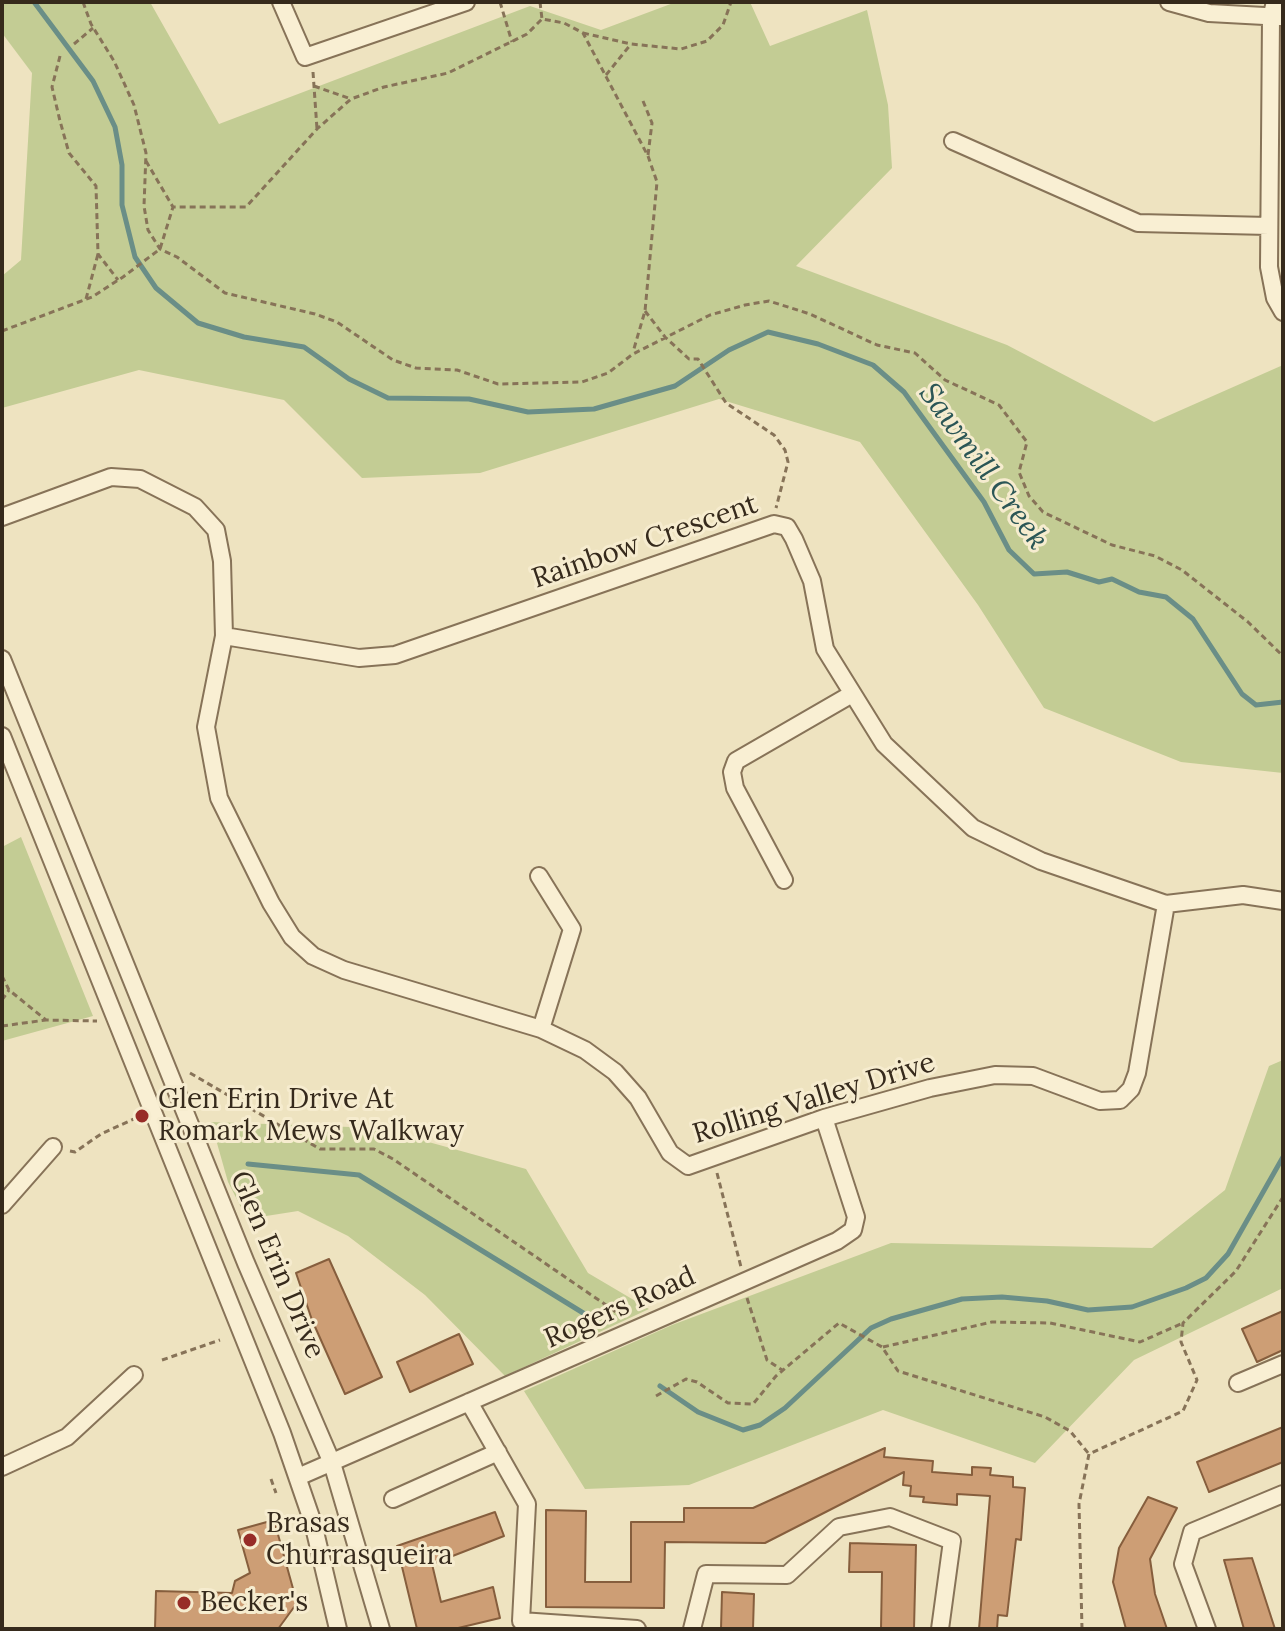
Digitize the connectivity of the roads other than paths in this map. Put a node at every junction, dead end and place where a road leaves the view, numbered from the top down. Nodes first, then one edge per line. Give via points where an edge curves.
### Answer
1 (281, 2) edge
2 (466, 2) edge
3 (1169, 2) edge
4 (1276, 12) edge
5 (953, 141) dead end
6 (1269, 226) junction
7 (1276, 245) edge
8 (1283, 312) edge
9 (2, 517) edge
10 (224, 636) junction
11 (2, 659) edge
12 (852, 694) junction
13 (2, 736) edge
14 (539, 876) dead end
15 (784, 880) dead end
16 (1283, 901) edge
17 (1166, 904) junction
18 (541, 1029) junction
19 (824, 1118) junction
20 (53, 1147) road end
21 (2, 1205) edge
22 (1283, 1364) edge
23 (134, 1375) dead end
24 (1238, 1383) dead end
25 (469, 1402) junction
26 (498, 1452) junction
27 (332, 1463) junction
28 (2, 1467) edge
29 (298, 1477) junction
30 (1283, 1494) edge
31 (393, 1499) dead end
32 (338, 1629) edge
33 (381, 1629) edge
34 (637, 1629) edge
35 (692, 1629) edge
36 (940, 1629) edge
37 (1207, 1629) edge

1 - 2 street via 305,57
3 - 4 street via 1209,13
4 - 6 street
5 - 6 street via 1138,223
6 - 7 street
7 - 8 street via 1275,298
9 - 10 street, Rolling Valley Drive via 111,477 140,479 172,492 216,530
10 - 12 street, Rainbow Crescent via 359,658 395,655 771,525 787,527 794,539 812,581 825,649
10 - 18 street, Rolling Valley Drive via 206,727 219,798 292,937 313,956 344,970
11 - 27 street, Glen Erin Drive
12 - 15 street via 736,761 735,788
12 - 17 street, Rainbow Crescent via 884,744 973,828 1041,861
13 - 29 street, Glen Erin Drive
14 - 18 street via 572,929
16 - 17 street, Rainbow Crescent via 1243,895
17 - 19 street, Rolling Valley Drive via 1137,1073 1120,1100 1100,1101 1033,1076 995,1075
18 - 19 street, Rolling Valley Drive via 615,1072 638,1098 670,1153 688,1166
19 - 25 street, Rogers Road via 856,1217 853,1230
20 - 21 street
22 - 24 street
23 - 28 street via 67,1437
25 - 26 street
25 - 27 street, Rogers Road
26 - 31 street
26 - 34 street via 527,1504 521,1621
27 - 29 street, Rogers Road
27 - 33 street, Glen Erin Drive
29 - 32 street, Glen Erin Drive
30 - 37 street via 1192,1532 1183,1564
35 - 36 street via 706,1574 787,1575 839,1527 890,1517 952,1541

